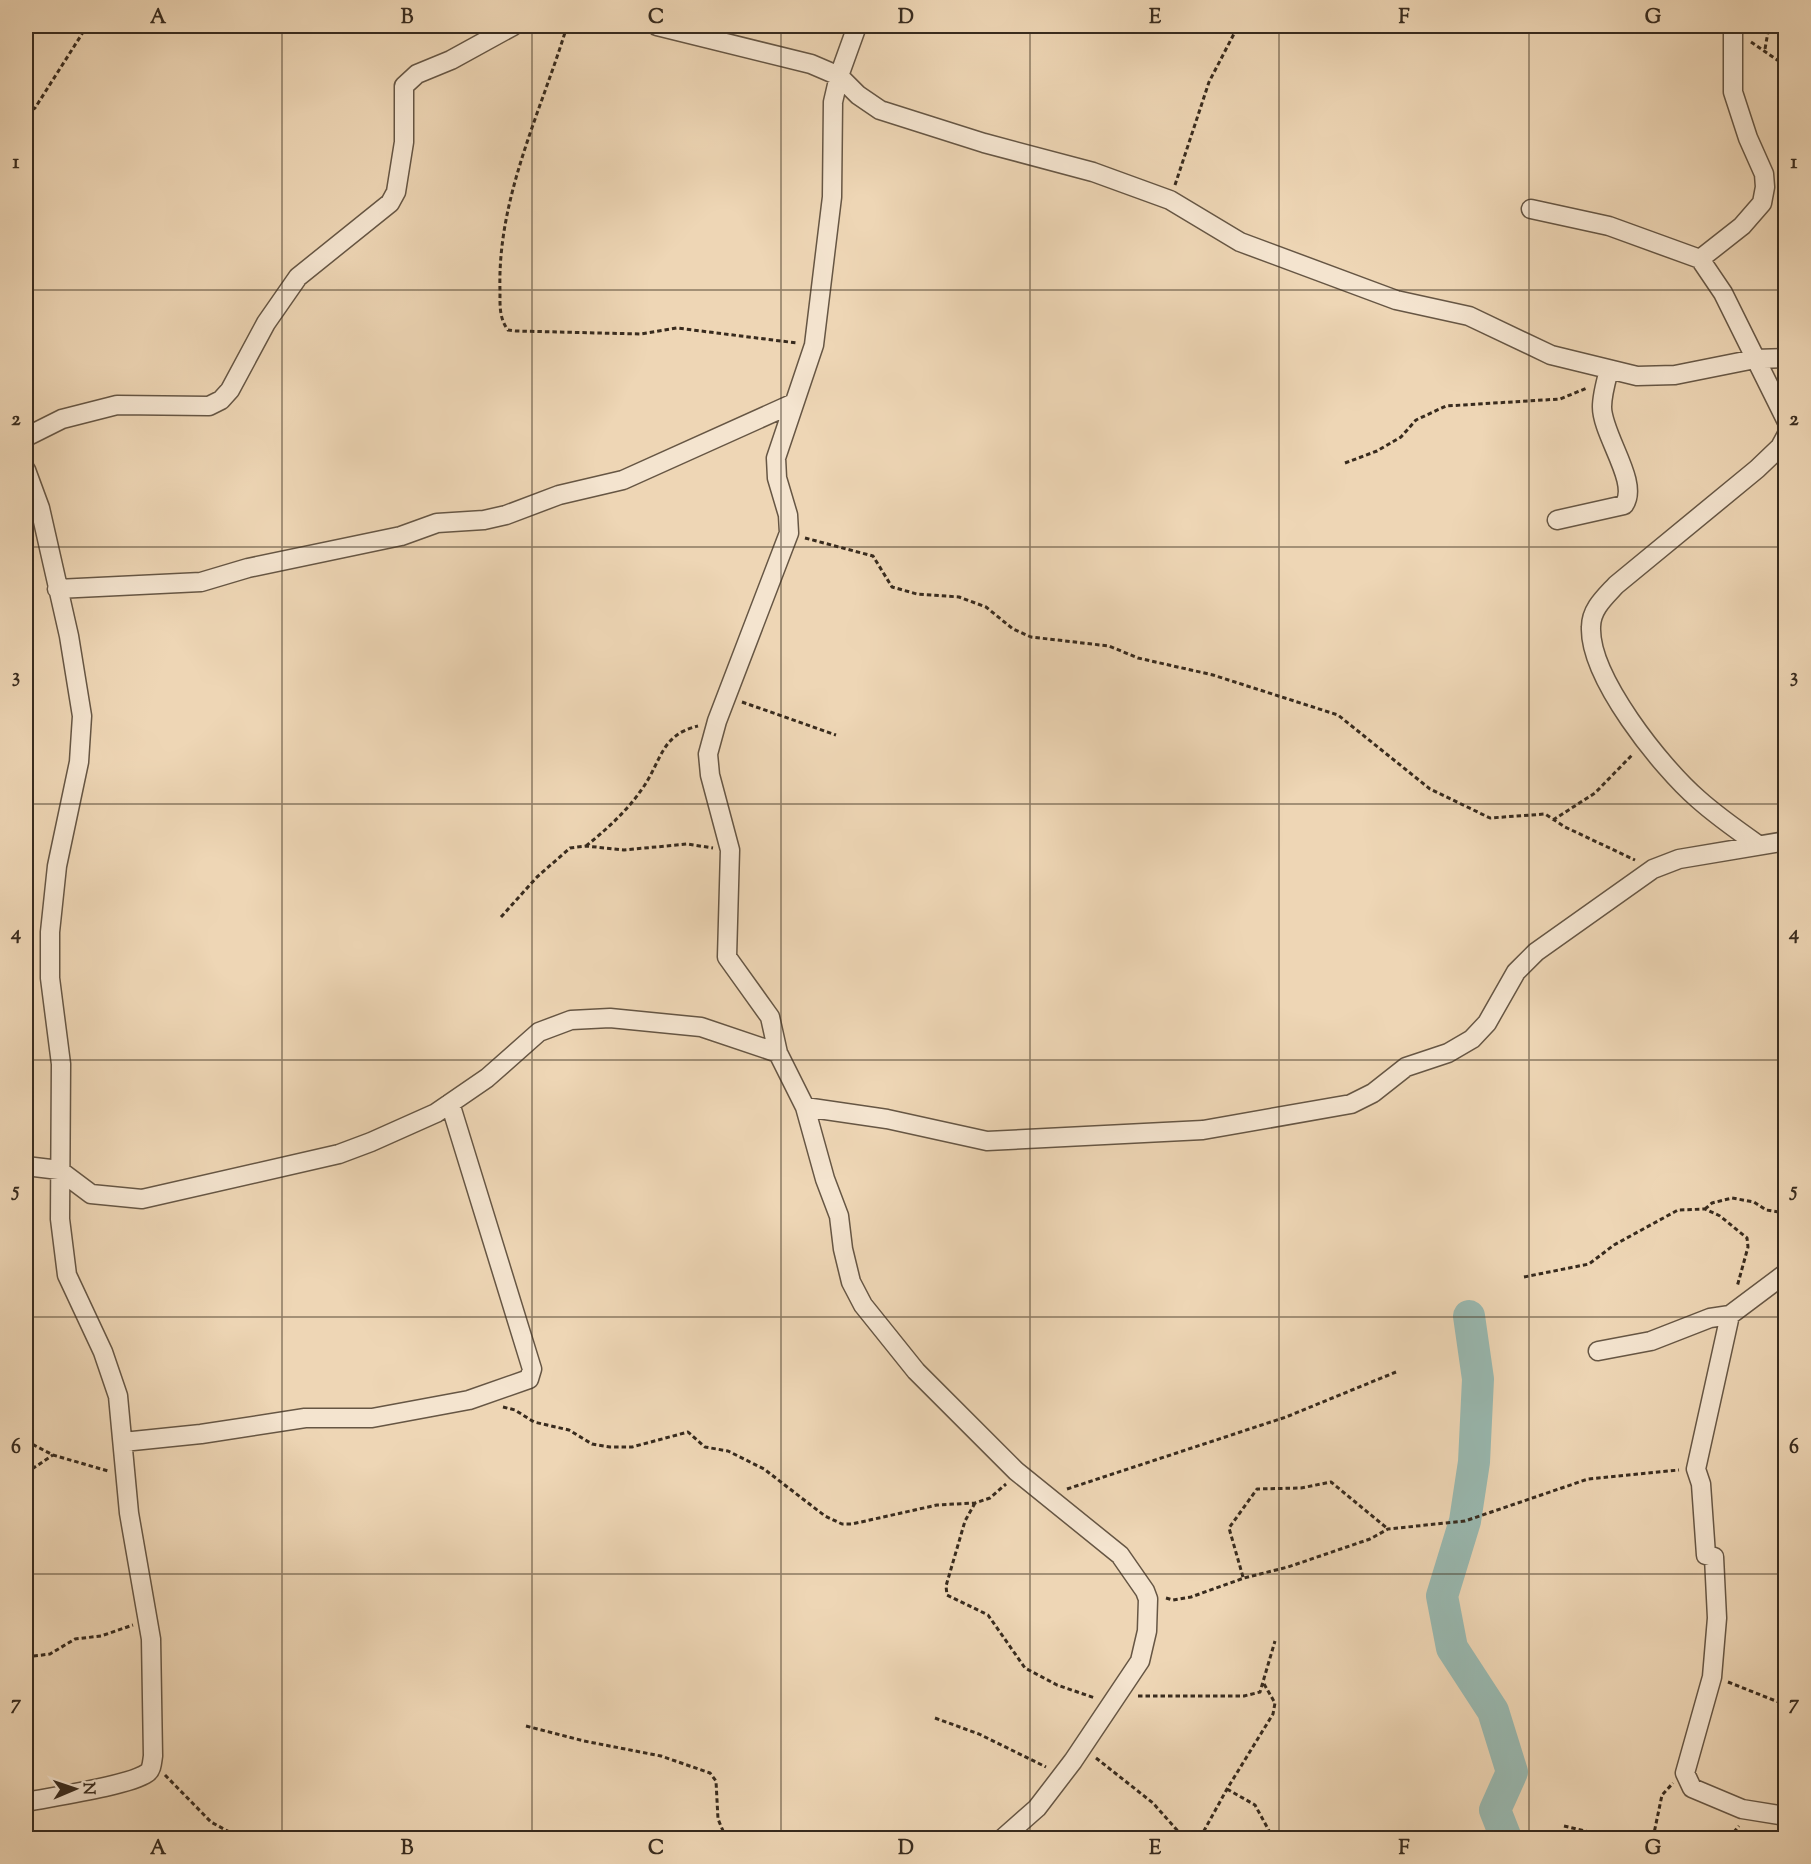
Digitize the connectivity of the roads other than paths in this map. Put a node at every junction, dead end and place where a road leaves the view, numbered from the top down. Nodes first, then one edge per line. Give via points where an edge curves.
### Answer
1 (513, 26) edge
2 (657, 26) edge
3 (857, 26) edge
4 (1733, 29) edge
5 (839, 76) junction
6 (1531, 210) dead end
7 (1700, 259) junction
8 (1785, 358) edge
9 (1755, 360) junction
10 (1607, 376) junction
11 (794, 403) junction
12 (1785, 420) edge
13 (1785, 436) edge
14 (26, 437) edge
15 (26, 470) edge
16 (40, 508) junction
17 (26, 520) edge
18 (1557, 520) dead end
19 (57, 589) junction
20 (1785, 840) edge
21 (1757, 844) junction
22 (778, 1053) junction
23 (450, 1103) junction
24 (805, 1107) junction
25 (26, 1166) edge
26 (59, 1170) junction
27 (1785, 1273) edge
28 (1730, 1315) junction
29 (1598, 1351) dead end
30 (123, 1442) junction
31 (26, 1802) edge
32 (1785, 1816) edge
33 (1003, 1839) edge

1 - 14 street via 409,79 404,86 399,181 390,203 298,277 221,400 209,406 117,405 62,419
2 - 5 street via 811,64
3 - 5 street
4 - 7 street via 1733,92 1766,187 1762,203 1742,226
5 - 10 street via 880,110 1093,172 1170,200 1240,242 1396,300 1469,316 1551,355
5 - 11 street via 833,102 832,197 814,345
6 - 7 street via 1609,226
7 - 9 street via 1723,293
8 - 9 street
9 - 10 street via 1675,375
9 - 12 street
10 - 18 street via 1602,408 1606,429 1627,479 1628,501 1624,506
11 - 19 street via 623,480 559,495 506,515 437,523 401,536 248,568 201,582
11 - 22 street via 776,458 789,533 708,754 730,850 727,957 770,1017
13 - 21 street via 1780,447 1756,469 1616,585 1596,606 1591,626 1593,653 1607,686 1646,739 1697,798
15 - 16 street
16 - 17 street
16 - 19 street
19 - 26 street via 82,716 79,762 57,866 50,932 50,978 62,1064
20 - 21 street
21 - 24 street via 1679,859 1653,869 1536,952 1516,972 1472,1039 1448,1053 1406,1067 1373,1093 1351,1104 1203,1130 987,1142 887,1119
22 - 23 street via 701,1027 610,1018 571,1020 539,1032 488,1078
22 - 24 street
23 - 26 street via 417,1123 339,1154 150,1197 91,1194
23 - 30 street via 532,1369 529,1379 469,1400 372,1418 305,1418
24 - 33 street via 839,1216 850,1282 862,1305 916,1371 1010,1465 1120,1555 1148,1599 1148,1623 1140,1661 1037,1808
25 - 26 street
26 - 30 street via 67,1275 118,1396
27 - 28 street
28 - 29 street via 1710,1318 1651,1341
28 - 32 street via 1696,1469 1701,1484 1706,1555 1713,1557 1717,1618 1712,1677 1685,1773 1692,1788 1742,1809
30 - 31 street via 129,1513 149,1621 152,1764 146,1774 128,1781

